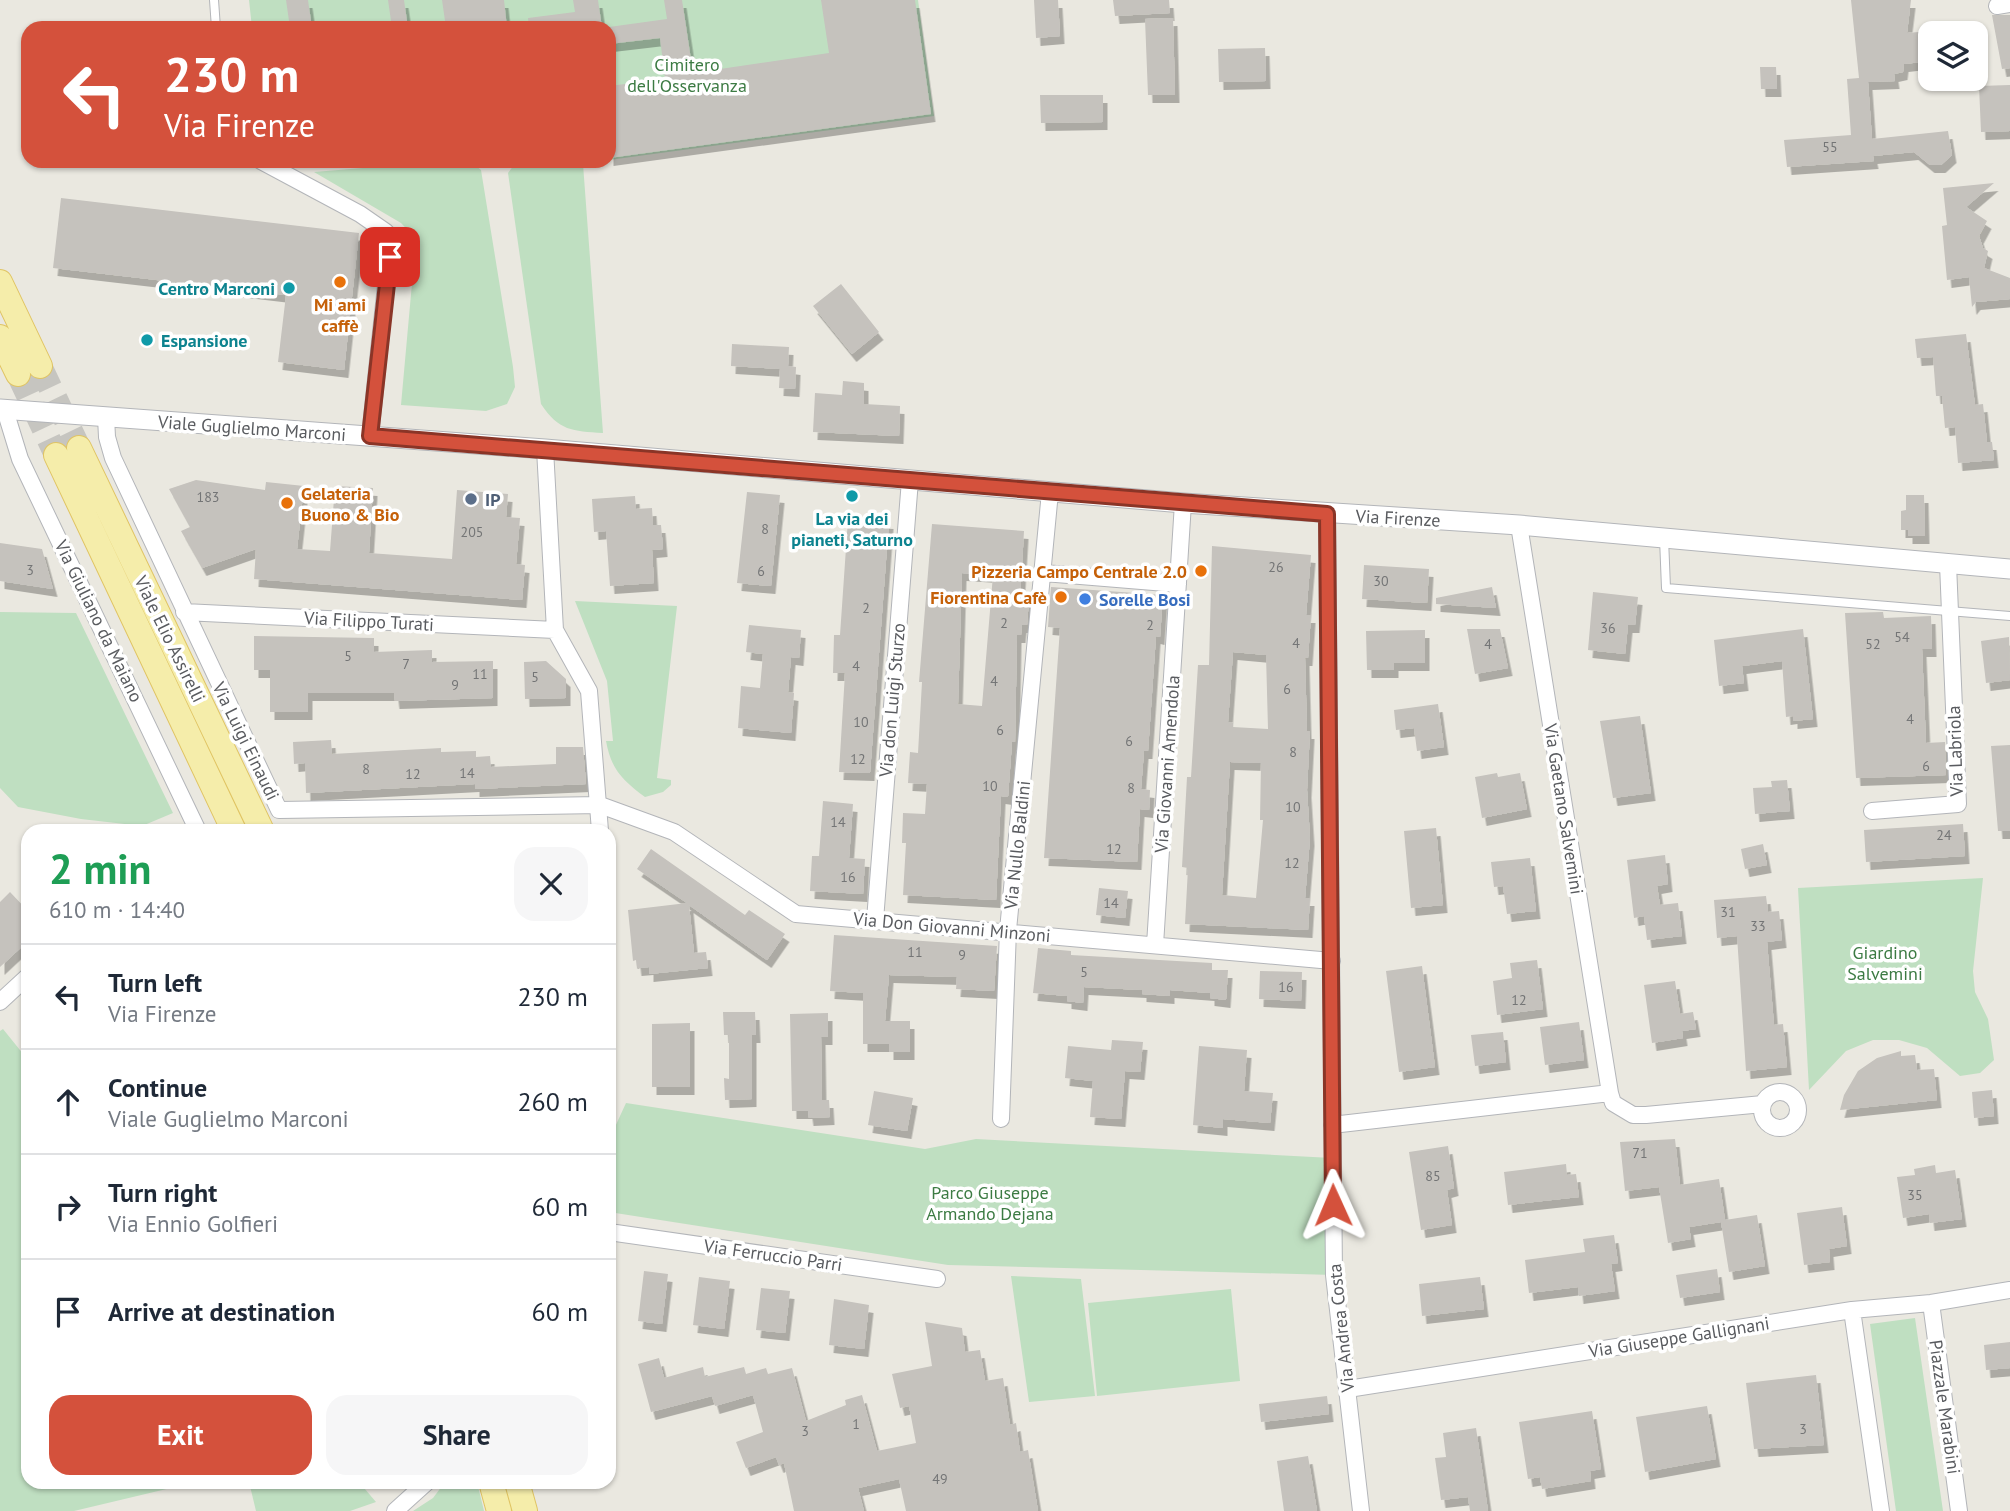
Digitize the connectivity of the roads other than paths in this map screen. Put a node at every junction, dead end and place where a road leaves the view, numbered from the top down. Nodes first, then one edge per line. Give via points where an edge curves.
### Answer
1 (214, 0) edge
2 (216, 21) edge
3 (274, 168) edge
4 (0, 282) edge
5 (0, 337) edge
6 (3, 409) edge
7 (106, 416) junction
8 (370, 436) junction
9 (545, 449) junction
10 (910, 480) junction
11 (1050, 492) junction
12 (1183, 503) junction
13 (1327, 514) junction
14 (1519, 525) junction
15 (1664, 538) junction
16 (1948, 564) junction
17 (2010, 569) edge
18 (1044, 573) junction
19 (1178, 584) junction
20 (1951, 611) junction
21 (184, 612) junction
22 (2010, 616) edge
23 (555, 631) junction
24 (600, 805) junction
25 (1871, 811) dead end
26 (195, 824) edge
27 (231, 824) edge
28 (258, 824) edge
29 (600, 824) edge
30 (875, 920) junction
31 (1008, 930) junction
32 (1155, 945) junction
33 (1332, 961) junction
34 (21, 982) edge
35 (0, 1002) edge
36 (1610, 1093) junction
37 (1763, 1104) dead end
38 (1001, 1119) dead end
39 (1332, 1125) junction
40 (616, 1234) edge
41 (937, 1279) dead end
42 (2010, 1290) edge
43 (1931, 1303) junction
44 (1852, 1310) junction
45 (1348, 1389) junction
46 (420, 1489) edge
47 (493, 1489) edge
48 (519, 1489) edge
49 (395, 1511) edge
50 (499, 1511) edge
51 (525, 1511) edge
52 (1361, 1511) edge
53 (1881, 1511) edge
54 (1959, 1511) edge

1 - 2 lane
3 - 8 street via 386,232 390,257
4 - 5 main road via 29,370
6 - 7 street, Viale Guglielmo Marconi
6 - 26 street, Via Giuliano da Maiano via 20,459
7 - 8 street, Viale Guglielmo Marconi
7 - 21 street, Via Luigi Einaudi via 113,458
8 - 9 street, Viale Guglielmo Marconi
9 - 10 street, Via Firenze
9 - 23 street
10 - 11 street, Via Firenze
10 - 30 street, Via don Luigi Sturzo
11 - 12 street, Via Firenze
11 - 18 street, Via Nullo Baldini
12 - 13 street, Via Firenze
12 - 19 street, Via Giovanni Amendola
13 - 14 street, Via Firenze
13 - 33 street, Via Andrea Costa
14 - 15 street, Via Firenze
14 - 36 street, Via Gaetano Salvemini
15 - 16 street, Via Firenze
15 - 20 lane via 1666,588
16 - 17 street, Via Firenze
16 - 20 street
18 - 19 street
18 - 31 street, Via Nullo Baldini
19 - 32 street, Via Giovanni Amendola
20 - 22 lane
20 - 25 street, Via Labriola via 1958,804
21 - 23 street, Via Filippo Turati
21 - 24 street, Via Luigi Einaudi via 279,810
23 - 24 street via 589,691
24 - 29 street
24 - 30 street, Via Don Giovanni Minzoni via 674,832 796,914
27 - 28 main road, Viale Elio Assirelli via 67,451
30 - 31 street, Via Don Giovanni Minzoni
31 - 32 street, Via Don Giovanni Minzoni
31 - 38 street, Via Nullo Baldini
32 - 33 street, Via Don Giovanni Minzoni
33 - 39 street, Via Andrea Costa
34 - 35 street
36 - 37 street via 1613,1103 1633,1115
36 - 39 street
39 - 45 street, Via Andrea Costa via 1334,1275
40 - 41 street, Via Ferruccio Parri
42 - 43 street, Via Giuseppe Gallignani
43 - 44 street, Via Giuseppe Gallignani
43 - 54 street, Piazzale Marabini
44 - 45 street, Via Giuseppe Gallignani
44 - 53 street
45 - 52 street, Via Andrea Costa
46 - 49 street
47 - 50 main road
48 - 51 main road

